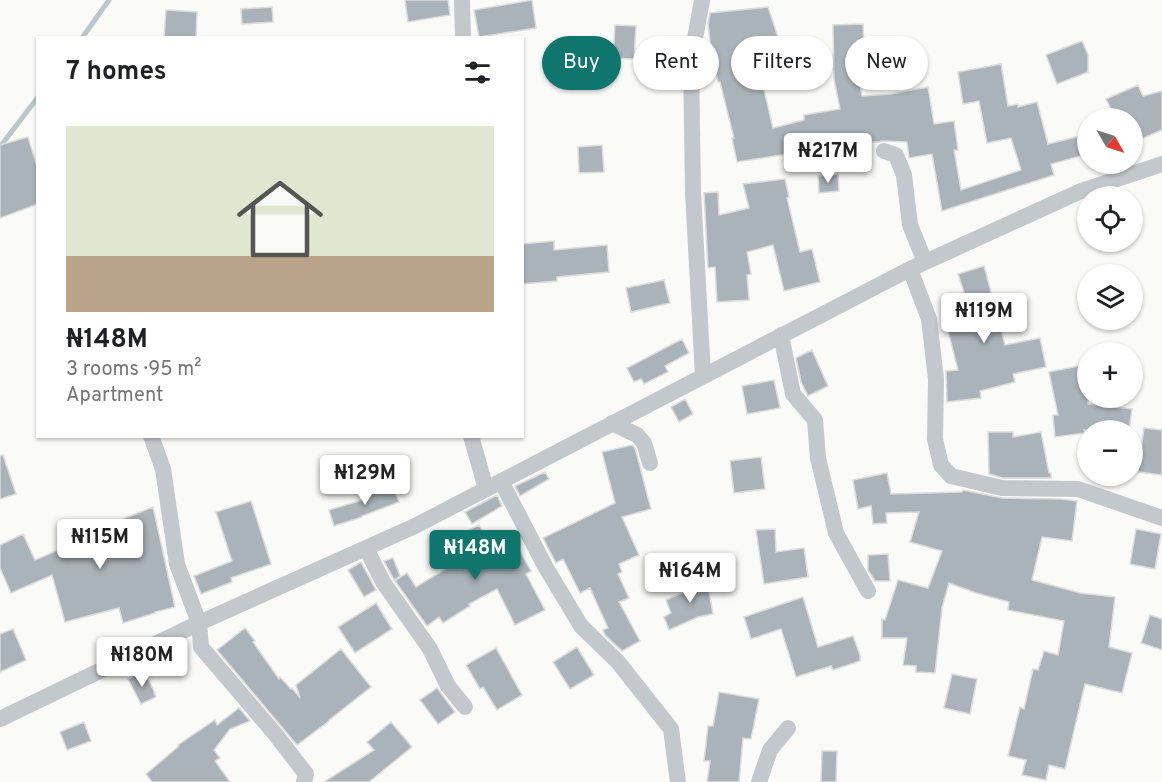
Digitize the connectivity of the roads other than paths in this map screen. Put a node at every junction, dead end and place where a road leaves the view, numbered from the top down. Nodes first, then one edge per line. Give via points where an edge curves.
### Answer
1 (462, 0) edge
2 (702, 0) edge
3 (463, 36) edge
4 (884, 151) dead end
5 (1162, 165) edge
6 (917, 265) junction
7 (781, 335) junction
8 (703, 376) junction
9 (612, 423) junction
10 (152, 438) edge
11 (472, 438) edge
12 (650, 464) dead end
13 (494, 485) junction
14 (1162, 518) edge
15 (366, 548) junction
16 (868, 591) dead end
17 (199, 623) junction
18 (465, 707) dead end
19 (1, 715) edge
20 (788, 728) dead end
21 (304, 782) edge
22 (678, 782) edge
23 (759, 782) edge

1 - 3 street
2 - 8 street via 691,61
4 - 6 street via 896,155 904,175
5 - 6 street via 1081,191
6 - 7 street
6 - 14 street via 936,379 935,439 941,465 951,476 1002,488 1078,489
7 - 8 street
7 - 16 street via 793,394 815,420 818,458 836,532
8 - 9 street
9 - 12 street via 637,435 644,443
9 - 13 street
10 - 17 street via 163,469 177,564
11 - 13 street
13 - 15 street
13 - 22 street via 581,626 618,662 671,729
15 - 17 street
15 - 18 street via 383,582
17 - 19 street
17 - 21 street via 201,647 306,774
20 - 23 street via 770,750

